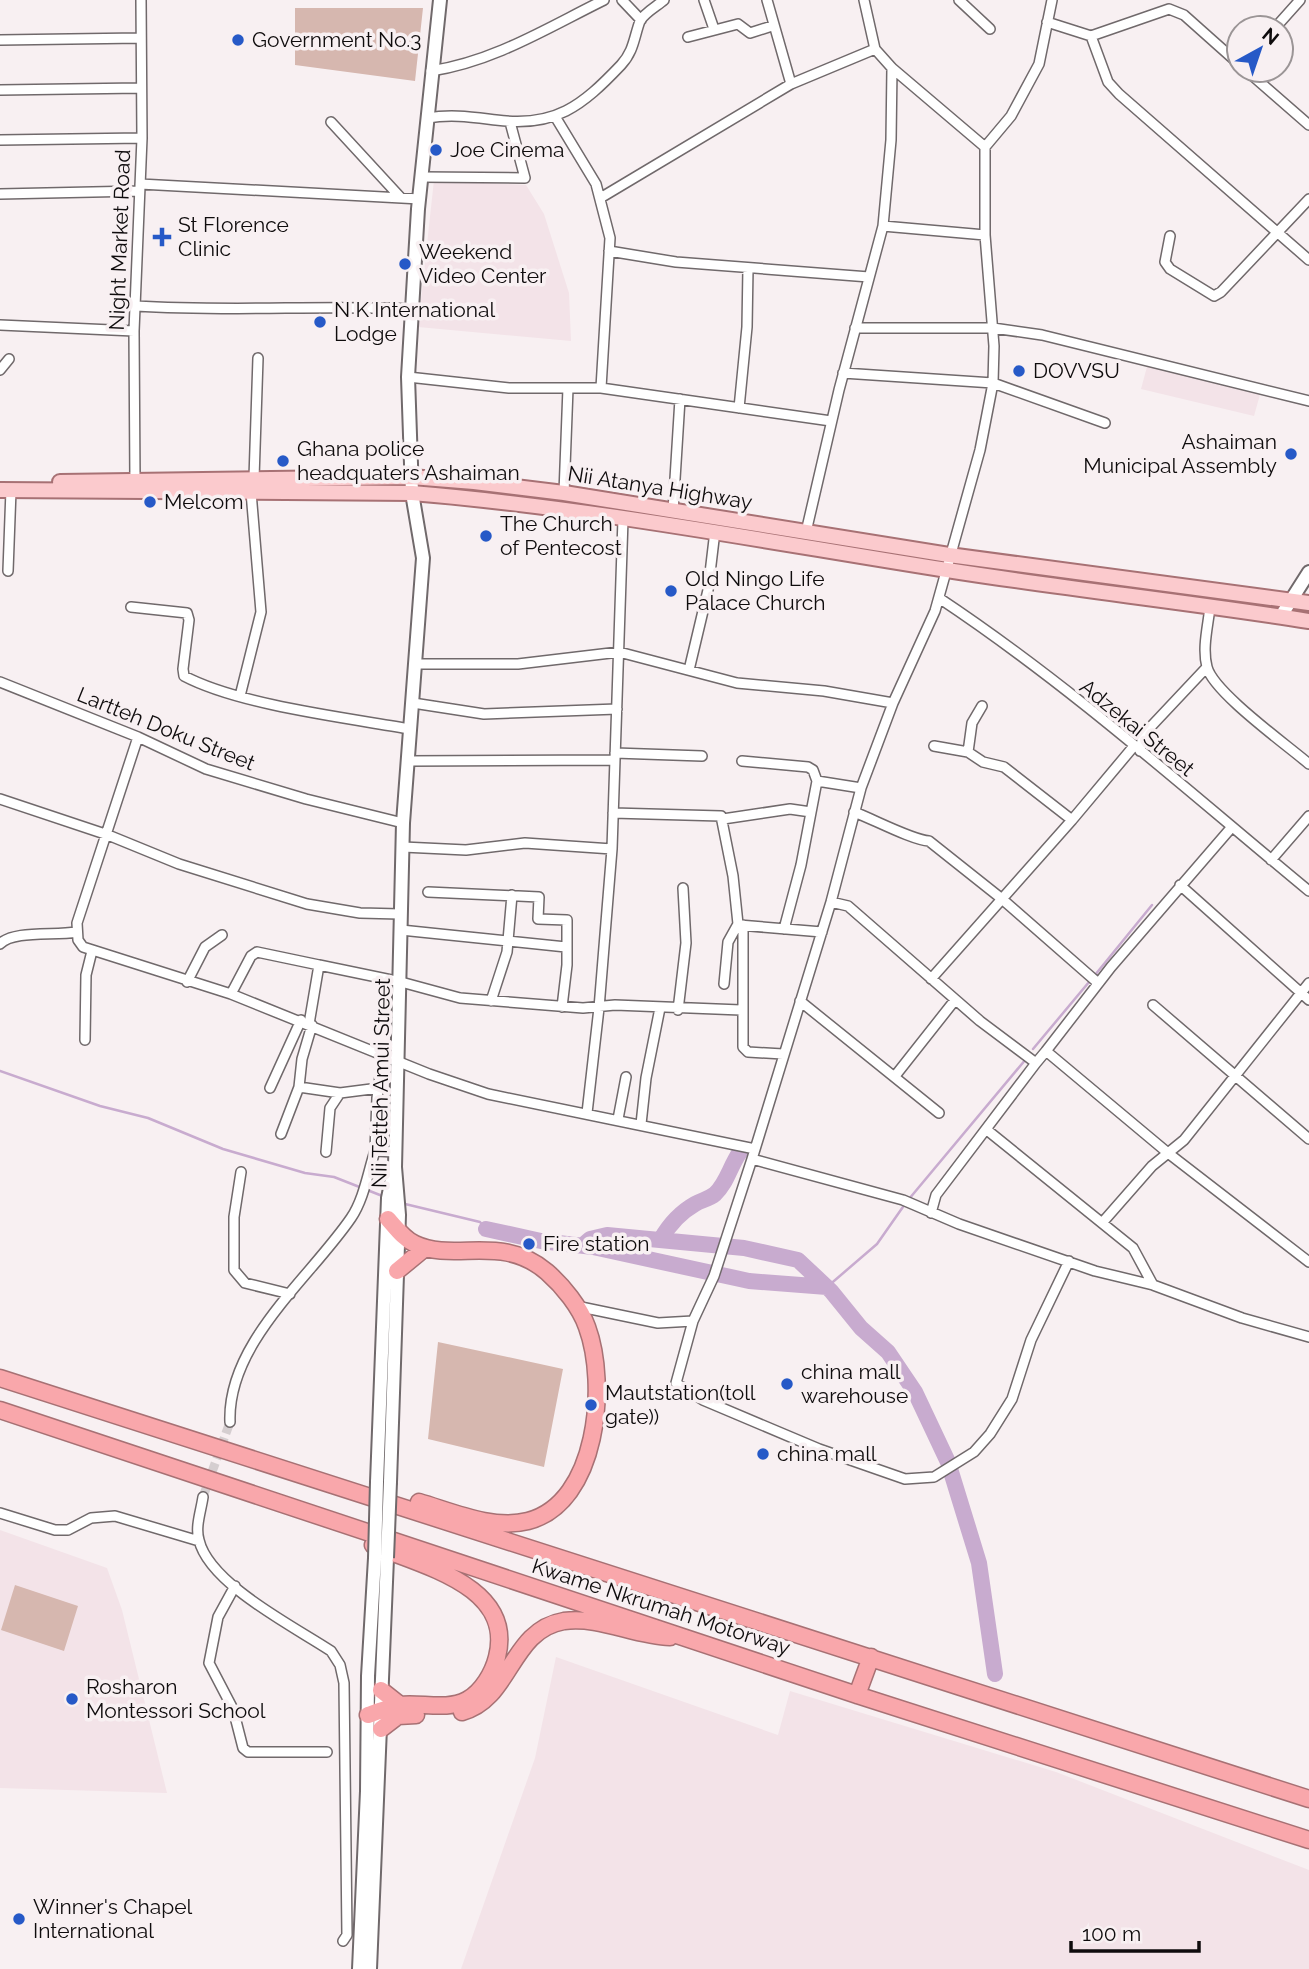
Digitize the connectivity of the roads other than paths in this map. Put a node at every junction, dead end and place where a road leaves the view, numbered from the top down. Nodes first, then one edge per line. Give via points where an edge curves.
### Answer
1 (141, 0) edge
2 (440, 0) edge
3 (604, 0) edge
4 (622, 0) edge
5 (664, 0) edge
6 (704, 0) edge
7 (766, 0) edge
8 (864, 0) edge
9 (959, 0) edge
10 (1052, 0) edge
11 (1300, 0) edge
12 (1288, 14) edge
13 (640, 20) junction
14 (1047, 22) junction
15 (772, 26) junction
16 (714, 29) junction
17 (990, 29) dead end
18 (1091, 36) junction
19 (688, 37) dead end
20 (140, 38) junction
21 (0, 40) edge
22 (875, 49) junction
23 (1225, 52) edge
24 (892, 68) junction
25 (431, 71) junction
26 (791, 84) junction
27 (1262, 84) edge
28 (140, 88) junction
29 (0, 90) edge
30 (427, 118) junction
31 (556, 118) junction
32 (331, 122) dead end
33 (510, 122) junction
34 (1309, 125) edge
35 (142, 138) junction
36 (0, 140) edge
37 (985, 146) junction
38 (422, 177) junction
39 (140, 188) junction
40 (0, 194) edge
41 (602, 197) junction
42 (401, 198) junction
43 (420, 198) junction
44 (1309, 199) edge
45 (883, 226) junction
46 (1279, 234) junction
47 (985, 235) junction
48 (1170, 236) dead end
49 (609, 251) junction
50 (1309, 260) edge
51 (748, 268) junction
52 (869, 277) junction
53 (136, 306) junction
54 (412, 309) junction
55 (0, 325) edge
56 (855, 328) junction
57 (993, 328) junction
58 (134, 331) junction
59 (258, 358) dead end
60 (9, 359) dead end
61 (0, 370) edge
62 (843, 373) junction
63 (408, 377) junction
64 (993, 383) junction
65 (568, 388) junction
66 (601, 388) junction
67 (680, 400) junction
68 (1309, 401) edge
69 (739, 408) junction
70 (831, 421) junction
71 (1105, 423) dead end
72 (411, 477) junction
73 (135, 482) junction
74 (253, 485) junction
75 (4, 488) edge
76 (412, 493) junction
77 (564, 493) junction
78 (673, 510) junction
79 (623, 519) junction
80 (715, 531) junction
81 (806, 532) junction
82 (948, 563) junction
83 (8, 571) dead end
84 (1309, 572) edge
85 (939, 598) junction
86 (1291, 600) junction
87 (1309, 603) edge
88 (131, 607) dead end
89 (1210, 607) junction
90 (1280, 616) junction
91 (1309, 621) edge
92 (620, 652) junction
93 (417, 664) junction
94 (1207, 667) junction
95 (689, 670) junction
96 (0, 682) edge
97 (240, 696) junction
98 (413, 703) junction
99 (893, 703) junction
100 (982, 706) dead end
101 (617, 709) junction
102 (410, 729) junction
103 (138, 737) junction
104 (934, 746) dead end
105 (1137, 749) junction
106 (968, 752) junction
107 (702, 756) dead end
108 (615, 757) junction
109 (408, 761) junction
110 (743, 761) dead end
111 (1309, 764) edge
112 (817, 781) junction
113 (861, 788) junction
114 (0, 799) edge
115 (811, 811) junction
116 (854, 812) junction
117 (613, 813) junction
118 (1309, 816) edge
119 (723, 819) junction
120 (1072, 820) junction
121 (403, 822) junction
122 (1231, 828) junction
123 (108, 835) junction
124 (403, 847) junction
125 (612, 849) junction
126 (1271, 860) junction
127 (1180, 886) junction
128 (683, 888) dead end
129 (1309, 891) edge
130 (428, 892) dead end
131 (512, 895) junction
132 (1002, 899) junction
133 (831, 902) junction
134 (400, 914) junction
135 (740, 925) junction
136 (783, 929) junction
137 (401, 930) junction
138 (76, 932) junction
139 (822, 932) junction
140 (222, 935) dead end
141 (508, 943) junction
142 (0, 944) edge
143 (566, 947) junction
144 (92, 951) junction
145 (319, 965) junction
146 (930, 979) junction
147 (187, 982) junction
148 (401, 982) junction
149 (1098, 983) junction
150 (1309, 983) edge
151 (724, 984) dead end
152 (1301, 992) junction
153 (230, 994) junction
154 (955, 1000) junction
155 (1309, 1000) edge
156 (491, 1001) junction
157 (800, 1001) junction
158 (1153, 1005) dead end
159 (562, 1007) junction
160 (599, 1008) junction
161 (660, 1008) junction
162 (678, 1010) junction
163 (741, 1010) junction
164 (307, 1023) junction
165 (85, 1040) dead end
166 (1046, 1051) junction
167 (783, 1054) junction
168 (383, 1055) junction
169 (399, 1060) junction
170 (1036, 1063) junction
171 (895, 1076) junction
172 (1234, 1076) junction
173 (626, 1077) dead end
174 (299, 1087) junction
175 (270, 1088) dead end
176 (379, 1088) junction
177 (340, 1093) junction
178 (587, 1113) junction
179 (939, 1113) dead end
180 (618, 1119) junction
181 (641, 1124) junction
182 (987, 1130) junction
183 (281, 1134) dead end
184 (1309, 1139) edge
185 (326, 1152) dead end
186 (375, 1152) junction
187 (395, 1152) junction
188 (1168, 1153) junction
189 (753, 1154) junction
190 (241, 1172) dead end
191 (931, 1213) junction
192 (1102, 1223) junction
193 (393, 1225) junction
194 (425, 1248) junction
195 (1069, 1261) junction
196 (1309, 1262) edge
197 (397, 1271) junction
198 (1153, 1285) junction
199 (290, 1294) junction
200 (576, 1306) junction
201 (694, 1321) junction
202 (1309, 1337) edge
203 (0, 1378) edge
204 (0, 1410) edge
205 (230, 1422) tunnel mouth
206 (248, 1459) junction
207 (384, 1482) junction
208 (239, 1488) junction
209 (203, 1497) tunnel mouth
210 (0, 1513) edge
211 (199, 1541) junction
212 (381, 1558) junction
213 (234, 1586) junction
214 (691, 1638) junction
215 (871, 1657) junction
216 (381, 1690) junction
217 (857, 1695) junction
218 (400, 1705) junction
219 (374, 1713) junction
220 (381, 1729) junction
221 (327, 1752) dead end
222 (1309, 1799) edge
223 (1309, 1840) edge
224 (354, 1914) junction
225 (343, 1941) dead end
226 (359, 1969) edge
227 (370, 1969) edge

1 - 20 street, Night Market Road
2 - 25 main road, Nii Tetteh Amui Street
3 - 25 street via 485,60
4 - 13 street
5 - 13 street
6 - 16 street
7 - 15 street
8 - 22 street
9 - 17 street
10 - 14 street
11 - 12 street
13 - 31 street via 634,46 623,63
14 - 18 street
14 - 37 street via 1044,46 1026,92
15 - 16 street via 750,33 738,24
15 - 26 street
16 - 19 street
18 - 23 street via 1169,9 1184,15
18 - 46 street via 1104,74 1119,94
20 - 21 street
20 - 28 street, Night Market Road
22 - 24 street
22 - 26 street
24 - 37 street
24 - 45 street
25 - 30 main road, Nii Tetteh Amui Street
26 - 41 street
27 - 34 street
28 - 29 street
28 - 35 street, Night Market Road
30 - 33 street via 454,114
30 - 38 main road, Nii Tetteh Amui Street
31 - 33 street
31 - 41 street
32 - 42 street
33 - 38 street via 525,178
35 - 36 street
35 - 39 street, Night Market Road
37 - 47 street
38 - 43 main road, Nii Tetteh Amui Street
39 - 40 street
39 - 42 street
39 - 53 street, Night Market Road
41 - 49 street
42 - 43 street
43 - 54 main road, Nii Tetteh Amui Street
44 - 46 street
45 - 47 street
45 - 52 street
46 - 48 street via 1214,296 1165,262
46 - 50 street
47 - 57 street
49 - 51 street
49 - 66 street
51 - 52 street
51 - 69 street
52 - 56 street
53 - 54 street
53 - 58 street, Night Market Road
54 - 63 main road, Nii Tetteh Amui Street
55 - 58 street
56 - 57 street
56 - 62 street
57 - 64 street
57 - 68 street via 1087,344
58 - 73 street, Night Market Road
59 - 74 street
60 - 61 street
62 - 64 street
62 - 70 street
63 - 65 street via 509,388
63 - 72 main road, Nii Tetteh Amui Street
64 - 71 street
64 - 82 street via 980,450
65 - 66 street
65 - 77 street
66 - 67 street
67 - 69 street
67 - 78 street
69 - 70 street
70 - 81 street
72 - 74 main road, Nii Atanya Highway
72 - 76 main road, Nii Tetteh Amui Street
72 - 77 main road, Nii Atanya Highway
73 - 74 main road, Nii Atanya Highway
73 - 75 main road, Nii Atanya Highway
74 - 75 main road
74 - 76 main road
74 - 97 street via 261,612
75 - 83 street
76 - 79 main road
76 - 93 main road, Nii Tetteh Amui Street via 423,558
77 - 78 main road, Nii Atanya Highway
78 - 81 main road, Nii Atanya Highway
79 - 80 main road
79 - 92 street
80 - 82 main road
80 - 95 street via 708,590
81 - 82 main road, Nii Atanya Highway
82 - 85 street
82 - 86 main road, Nii Atanya Highway
82 - 89 main road
84 - 86 main road
85 - 99 street
85 - 105 street, Adzekai Street via 1000,640
86 - 87 main road, Nii Atanya Highway
86 - 90 main road
88 - 97 street via 187,613 184,676
89 - 90 main road
89 - 94 street
90 - 91 main road
92 - 93 street via 518,664
92 - 95 street
92 - 101 street
93 - 98 main road, Nii Tetteh Amui Street
94 - 105 street via 1143,735
94 - 111 street via 1242,708
95 - 99 street via 760,687 824,691
96 - 103 street, Lartteh Doku Street
97 - 102 street
98 - 101 street via 484,714
98 - 102 main road, Nii Tetteh Amui Street
99 - 113 street
100 - 106 street via 972,723
101 - 108 street
102 - 109 main road, Nii Tetteh Amui Street
103 - 121 street, Lartteh Doku Street via 206,769
103 - 123 street
104 - 106 street
105 - 120 street
105 - 122 street, Adzekai Street
106 - 120 street via 1004,767
107 - 108 street
108 - 109 street
108 - 117 street
109 - 121 main road, Nii Tetteh Amui Street
110 - 112 street via 811,768
112 - 113 street
112 - 115 street
113 - 116 street
114 - 123 street
115 - 119 street via 790,809
115 - 136 street
116 - 132 street via 918,841 929,841
116 - 133 street
117 - 119 street via 718,815
117 - 125 street
118 - 126 street
119 - 135 street
120 - 132 street
121 - 124 main road, Nii Tetteh Amui Street
122 - 126 street, Adzekai Street
122 - 127 street
123 - 134 street via 179,864 307,904
123 - 138 street
124 - 125 street via 466,850 525,843
124 - 134 main road, Nii Tetteh Amui Street
125 - 160 street
126 - 129 street, Adzekai Street
127 - 149 street
127 - 152 street
128 - 162 street via 686,943
130 - 131 street
131 - 141 street
131 - 143 street via 539,897 538,919 567,920
132 - 146 street
132 - 149 street
133 - 139 street
133 - 146 street via 848,906
134 - 137 main road, Nii Tetteh Amui Street
135 - 136 street
135 - 151 street via 728,943
135 - 163 street
136 - 139 street
137 - 141 street
137 - 148 main road, Nii Tetteh Amui Street
138 - 142 street via 12,935
138 - 144 street via 83,947
139 - 157 street
140 - 147 street via 205,947
141 - 143 street
141 - 156 street
143 - 159 street
144 - 147 street
144 - 165 street via 86,975
145 - 148 street
145 - 153 street via 257,952
145 - 164 street
146 - 154 street
147 - 153 street
148 - 156 street via 447,996
148 - 169 main road, Nii Tetteh Amui Street
149 - 166 street
150 - 152 street
152 - 155 street
152 - 172 street
153 - 164 street
154 - 170 street
154 - 171 street
156 - 159 street
157 - 167 street
157 - 171 street
158 - 172 street
159 - 160 street
160 - 161 street
160 - 178 street
161 - 162 street
161 - 181 street
162 - 163 street
163 - 167 street via 743,1047 748,1052
164 - 168 street
164 - 174 street
164 - 175 street
166 - 170 street
166 - 188 street
167 - 189 street
168 - 169 street
168 - 176 street
169 - 178 street via 488,1094
169 - 187 main road, Nii Tetteh Amui Street
170 - 182 street
171 - 179 street
172 - 184 street
172 - 188 street via 1184,1140
173 - 180 street
174 - 177 street
174 - 183 street
176 - 177 street
176 - 186 street
177 - 185 street via 330,1108
178 - 180 street
180 - 181 street
181 - 189 street
182 - 191 street via 936,1195
182 - 192 street
186 - 187 street
186 - 199 street via 355,1212
187 - 193 main road, Nii Tetteh Amui Street
188 - 192 street
188 - 196 street
189 - 191 street
189 - 201 street
190 - 199 street via 234,1217 234,1270 245,1283
191 - 195 street
192 - 198 street via 1133,1248
193 - 194 highway via 412,1243
193 - 197 main road, Nii Tetteh Amui Street
193 - 207 main road
194 - 197 highway
194 - 200 highway via 508,1252 547,1272
195 - 198 street
195 - 201 street via 998,1423 974,1452 934,1477 905,1479 819,1449 685,1391 676,1383
197 - 207 main road, Nii Tetteh Amui Street
198 - 202 street
199 - 205 street via 236,1374 230,1392
200 - 201 street via 658,1323
200 - 206 highway via 587,1326 593,1355 590,1448 576,1485 559,1504 535,1518 491,1522 289,1465
203 - 206 highway, Kwame Nkrumah Motorway
204 - 208 highway, Kwame Nkrumah Motorway
206 - 215 highway, Kwame Nkrumah Motorway
207 - 212 main road, Nii Tetteh Amui Street, bridge
208 - 214 highway, Kwame Nkrumah Motorway
208 - 218 highway via 449,1576 487,1602 499,1626 500,1641 495,1665 479,1690 449,1705
209 - 211 street
210 - 211 street via 55,1530 68,1530 91,1518 115,1516
211 - 213 street via 213,1566
212 - 216 main road, Nii Tetteh Amui Street
212 - 219 main road
213 - 221 street via 218,1617 209,1663 233,1709 243,1748 248,1752
213 - 224 street via 331,1651 340,1665
214 - 217 highway, Kwame Nkrumah Motorway
214 - 220 highway via 652,1636 586,1620 552,1624 523,1645 495,1688 477,1706 454,1714 398,1716
215 - 217 highway
215 - 222 highway, Kwame Nkrumah Motorway
216 - 218 highway
216 - 219 main road, Nii Tetteh Amui Street
217 - 223 highway, Kwame Nkrumah Motorway
218 - 219 highway
219 - 220 main road
219 - 224 main road
220 - 227 main road
224 - 225 street
224 - 226 main road

